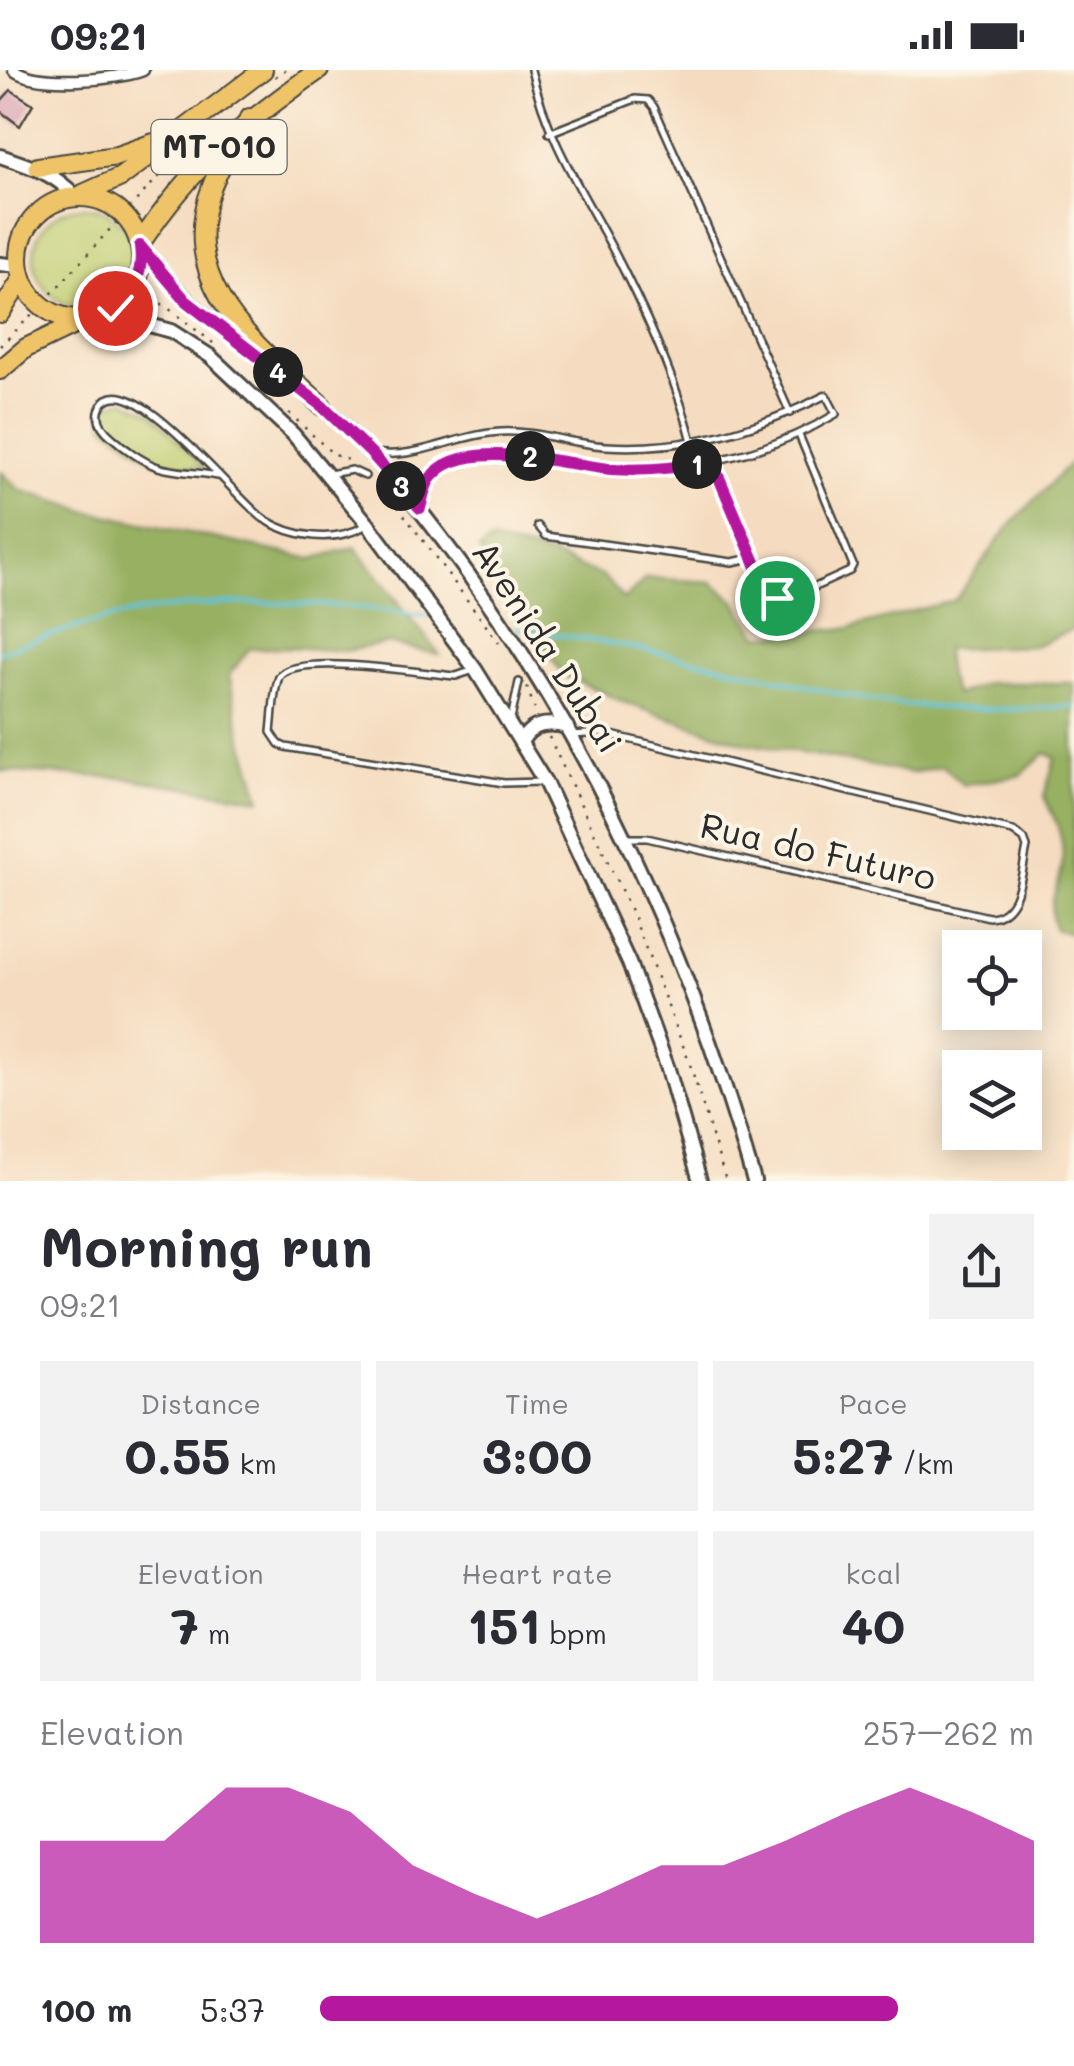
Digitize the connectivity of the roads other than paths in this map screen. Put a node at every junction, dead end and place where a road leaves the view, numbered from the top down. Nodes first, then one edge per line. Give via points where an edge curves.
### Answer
1 (14, 70) edge
2 (143, 70) edge
3 (319, 70) edge
4 (531, 70) edge
5 (267, 75) edge
6 (250, 118) junction
7 (550, 133) junction
8 (173, 135) junction
9 (0, 156) edge
10 (38, 167) junction
11 (78, 196) junction
12 (140, 245) junction
13 (14, 270) edge
14 (0, 312) edge
15 (106, 313) junction
16 (85, 320) junction
17 (0, 370) edge
18 (322, 406) junction
19 (790, 413) junction
20 (798, 435) junction
21 (692, 441) junction
22 (371, 453) junction
23 (712, 461) junction
24 (326, 474) junction
25 (218, 476) junction
26 (365, 476) dead end
27 (420, 508) junction
28 (368, 524) junction
29 (538, 526) dead end
30 (752, 558) junction
31 (475, 670) junction
32 (519, 682) dead end
33 (510, 722) junction
34 (570, 731) junction
35 (522, 741) junction
36 (545, 782) junction
37 (625, 838) junction
38 (700, 1181) edge
39 (754, 1181) edge

1 - 2 street via 64,80
3 - 6 main road, MT-010
4 - 7 lane
5 - 8 main road, MT-010
6 - 12 main road, MT-010 via 184,182
6 - 18 main road via 211,188 202,249 234,320
7 - 19 lane via 635,99 648,100
7 - 21 lane via 624,269 684,407
8 - 10 main road via 118,156
8 - 11 main road, MT-010 via 121,177
9 - 10 street
10 - 11 street
11 - 12 main road, MT-010 via 98,198 125,216
11 - 13 main road, MT-010 via 47,205 31,219
12 - 15 main road, MT-010 via 132,292
12 - 18 street, Avenida Dubai via 186,301
13 - 14 main road, MT-010
13 - 16 main road via 42,306
15 - 16 main road, MT-010
15 - 24 street, Avenida Dubai via 171,331 210,356
16 - 17 main road, MT-010 via 26,348
18 - 22 street, Avenida Dubai
19 - 20 lane via 826,395 836,414
19 - 21 lane
20 - 23 lane
20 - 30 lane via 853,565 777,598
21 - 22 lane via 606,446 500,432 404,455
22 - 27 street, Avenida Dubai
23 - 27 lane via 612,469 513,454 462,460 437,470
23 - 30 lane
24 - 26 lane via 352,470
24 - 28 street, Avenida Dubai
25 - 25 lane via 146,404 120,396 102,404 101,428 156,467
25 - 28 lane via 261,517 290,530 330,538
27 - 34 street, Avenida Dubai via 513,636
28 - 31 street, Avenida Dubai
29 - 30 lane via 546,536 732,562
31 - 33 street, Avenida Dubai
31 - 36 lane via 456,676 321,664 286,669 271,732 279,744 504,783
32 - 33 lane
33 - 35 street, Avenida Dubai
34 - 35 street via 537,726
34 - 37 street, Avenida Dubai
34 - 37 lane, Rua do Futuro via 602,733 1013,831 1027,847 1012,906 999,916
35 - 36 street, Avenida Dubai
36 - 38 street, Avenida Dubai via 630,963
37 - 39 street, Avenida Dubai via 700,1012

